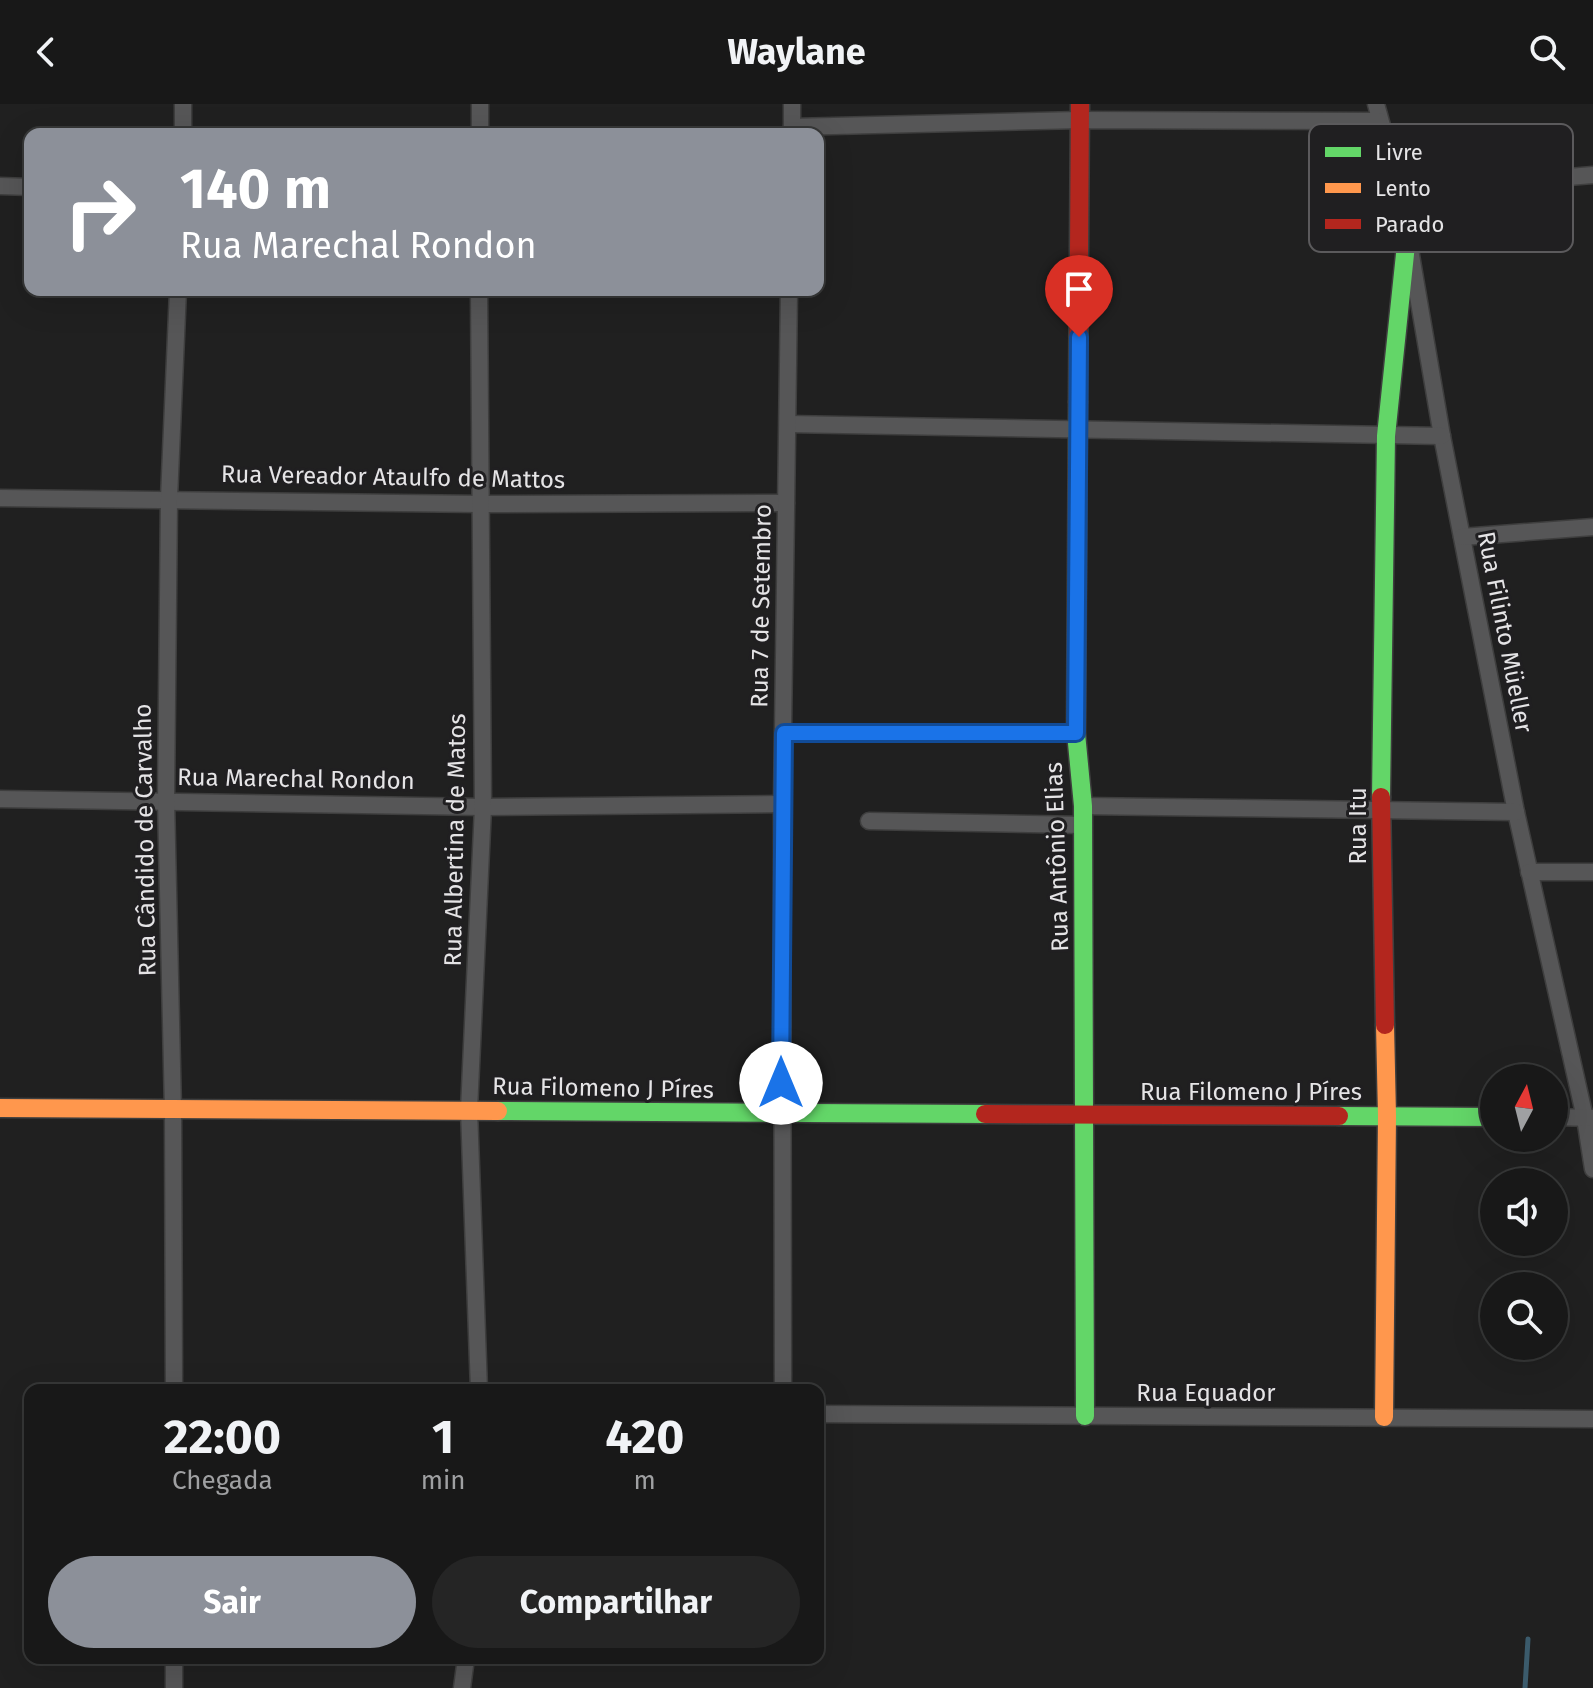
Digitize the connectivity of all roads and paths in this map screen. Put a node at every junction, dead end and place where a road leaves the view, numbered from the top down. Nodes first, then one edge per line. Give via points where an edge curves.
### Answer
1 (183, 104) edge
2 (480, 104) edge
3 (792, 104) edge
4 (1080, 112) edge
5 (1377, 112) edge
6 (183, 128) edge
7 (480, 128) edge
8 (792, 128) edge
9 (824, 128) edge
10 (1593, 175) edge
11 (1573, 177) edge
12 (0, 186) edge
13 (24, 187) edge
14 (1405, 252) edge
15 (1410, 252) edge
16 (178, 296) edge
17 (479, 296) edge
18 (789, 296) edge
19 (788, 424) junction
20 (1078, 430) junction
21 (1386, 436) junction
22 (1442, 436) junction
23 (0, 498) edge
24 (169, 498) junction
25 (786, 503) junction
26 (481, 504) junction
27 (1593, 527) edge
28 (1462, 537) junction
29 (784, 733) junction
30 (1076, 733) junction
31 (0, 799) edge
32 (166, 800) junction
33 (782, 804) junction
34 (483, 807) junction
35 (1381, 811) junction
36 (1516, 812) junction
37 (1083, 816) junction
38 (869, 821) dead end
39 (1529, 872) junction
40 (1593, 872) edge
41 (0, 1108) edge
42 (469, 1110) junction
43 (173, 1111) junction
44 (781, 1114) junction
45 (1085, 1115) junction
46 (1387, 1116) junction
47 (1480, 1117) edge
48 (1568, 1117) edge
49 (1589, 1118) edge
50 (1593, 1169) edge
51 (174, 1384) edge
52 (479, 1384) edge
53 (783, 1384) edge
54 (824, 1414) edge
55 (1085, 1416) junction
56 (1384, 1417) junction
57 (1593, 1419) edge
58 (174, 1664) edge
59 (465, 1664) edge
60 (463, 1684) edge
61 (174, 1688) edge

1 - 6 street
2 - 7 street
3 - 8 street
4 - 5 street
4 - 9 street
4 - 20 street, Rua Antônio Elias
10 - 11 street
12 - 13 street
14 - 21 street, Rua Itu
15 - 22 street, Rua Filinto Müeller
16 - 24 street, Rua Cândido de Carvalho
17 - 26 street, Rua Albertina de Matos
18 - 19 street, Rua 7 de Setembro
19 - 20 street
19 - 25 street, Rua 7 de Setembro
20 - 21 street
20 - 30 street, Rua Antônio Elias
21 - 22 street
21 - 35 street, Rua Itu
22 - 28 street, Rua Filinto Müeller
23 - 24 street, Rua Vereador Ataulfo de Mattos
24 - 26 street, Rua Vereador Ataulfo de Mattos
24 - 32 street, Rua Cândido de Carvalho
25 - 26 street, Rua Vereador Ataulfo de Mattos
25 - 29 street, Rua 7 de Setembro
26 - 34 street, Rua Albertina de Matos
27 - 28 street
28 - 36 street, Rua Filinto Müeller
29 - 30 street
29 - 33 street, Rua 7 de Setembro
30 - 37 street, Rua Antônio Elias
31 - 32 street, Rua Marechal Rondon
32 - 34 street, Rua Marechal Rondon
32 - 43 street, Rua Cândido de Carvalho
33 - 34 street, Rua Marechal Rondon
33 - 44 street, Rua 7 de Setembro
34 - 42 street, Rua Albertina de Matos
35 - 36 street
35 - 37 street
35 - 46 street, Rua Itu
36 - 39 street, Rua Filinto Müeller
37 - 38 street
37 - 45 street, Rua Antônio Elias
39 - 40 street
39 - 49 street, Rua Filinto Müeller
41 - 43 street, Rua Filomeno J Píres
42 - 43 street, Rua Filomeno J Píres
42 - 44 street, Rua Filomeno J Píres
42 - 52 street, Rua Albertina de Matos
43 - 51 street, Rua Cândido de Carvalho
44 - 45 street, Rua Filomeno J Píres
44 - 53 street, Rua 7 de Setembro
45 - 46 street, Rua Filomeno J Píres
45 - 55 street, Rua Antônio Elias
46 - 47 street, Rua Filomeno J Píres
46 - 56 street, Rua Itu
48 - 49 street
49 - 50 street, Rua Filinto Müeller
54 - 55 street, Rua Equador
55 - 56 street, Rua Equador
56 - 57 street, Rua Equador
58 - 61 street
59 - 60 street

